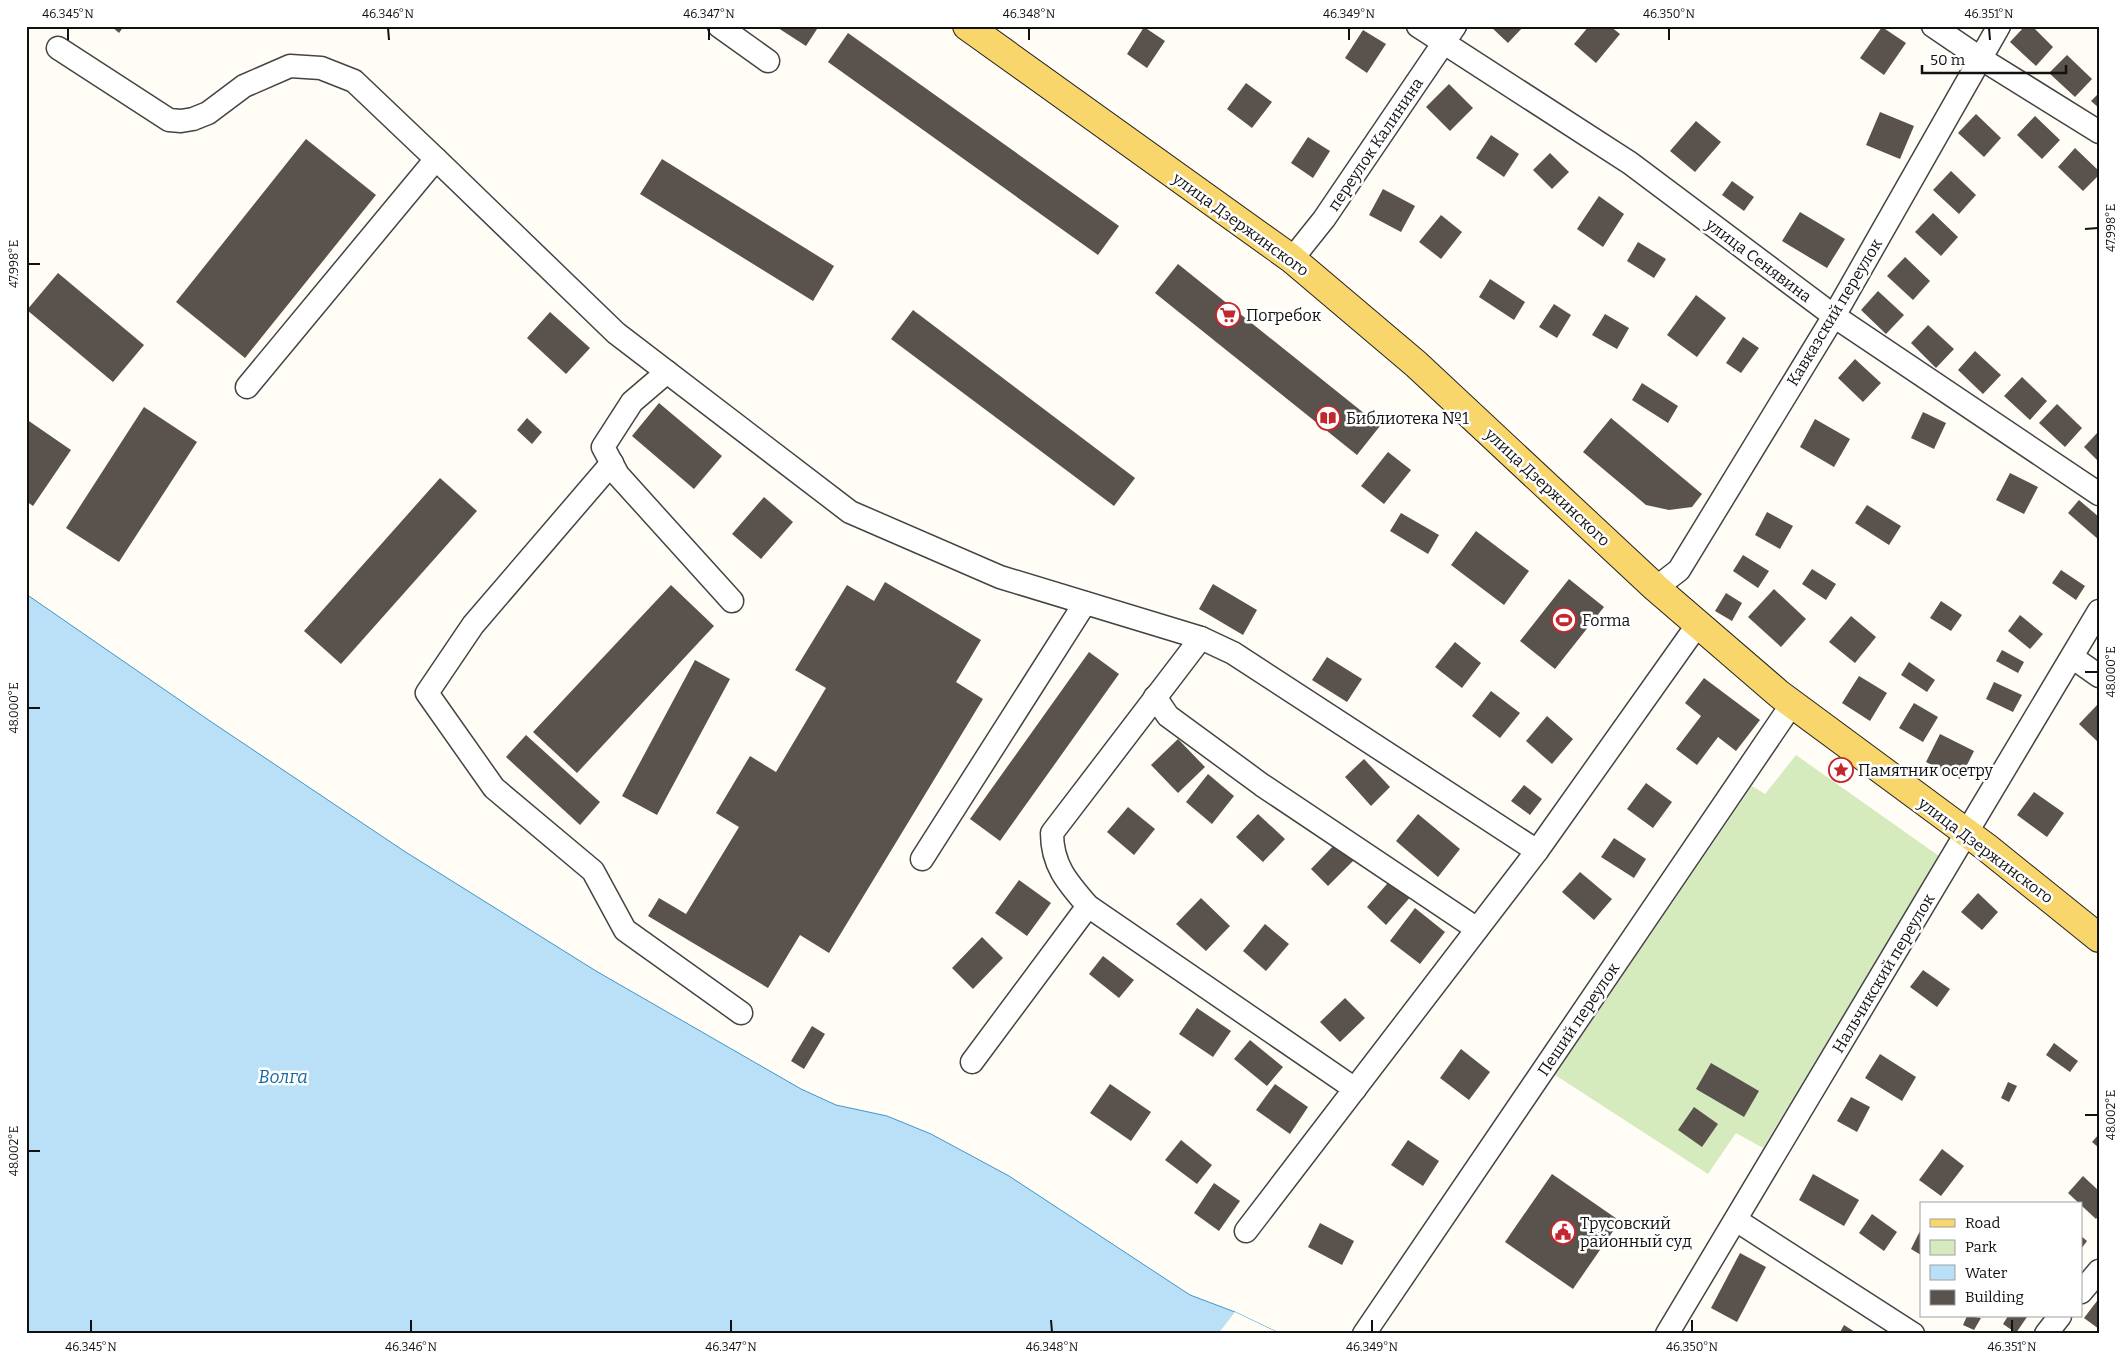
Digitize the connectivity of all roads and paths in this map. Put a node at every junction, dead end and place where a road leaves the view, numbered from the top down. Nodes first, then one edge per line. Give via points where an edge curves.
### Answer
1 (719, 26) edge
2 (967, 26) edge
3 (1418, 26) edge
4 (1933, 26) edge
5 (1999, 26) edge
6 (1449, 35) edge
7 (58, 48) dead end
8 (1980, 58) junction
9 (768, 61) dead end
10 (2099, 132) edge
11 (436, 159) junction
12 (1292, 259) junction
13 (1834, 316) junction
14 (667, 372) junction
15 (247, 387) dead end
16 (612, 463) junction
17 (2099, 494) edge
18 (1656, 588) junction
19 (732, 600) dead end
20 (1085, 603) junction
21 (2099, 611) edge
22 (1698, 624) junction
23 (1201, 638) junction
24 (2072, 657) junction
25 (2099, 676) edge
26 (1155, 697) junction
27 (1792, 704) junction
28 (1966, 834) junction
29 (1537, 851) junction
30 (922, 859) dead end
31 (1088, 906) junction
32 (1477, 929) junction
33 (2099, 938) edge
34 (741, 1013) dead end
35 (972, 1062) dead end
36 (1355, 1089) junction
37 (1736, 1220) junction
38 (1246, 1231) dead end
39 (2099, 1271) edge
40 (2082, 1291) edge
41 (2058, 1318) edge
42 (1364, 1334) edge
43 (1667, 1334) edge
44 (1913, 1334) edge
45 (2046, 1334) edge

1 - 9 street
2 - 12 main road, улица Дзержинского
3 - 6 street, улица Сенявина
4 - 8 street
5 - 8 street, Кавказский переулок
6 - 12 street, переулок Калинина via 1324,219
6 - 13 street, улица Сенявина via 1630,163
7 - 11 street via 169,120 181,122 208,113 244,86 290,66 321,68 354,81
8 - 10 street
8 - 13 street, Кавказский переулок
11 - 14 street via 616,333
11 - 15 street
12 - 18 main road, улица Дзержинского via 1416,364
13 - 17 street, улица Сенявина
13 - 18 street, Кавказский переулок via 1679,570
14 - 16 street via 632,402 603,447
14 - 20 street via 850,512 1000,577
16 - 19 street via 618,475
16 - 34 street via 474,624 427,693 494,788 593,871 626,930
18 - 22 main road, улица Дзержинского
20 - 23 street
20 - 30 street
21 - 24 street, Нальчикский переулок
22 - 27 main road, улица Дзержинского
22 - 29 street
23 - 26 street
23 - 29 street via 1232,653
24 - 25 street
24 - 28 street, Нальчикский переулок
26 - 31 street via 1052,833 1056,863
26 - 32 street via 1168,716 1262,785
27 - 28 main road, улица Дзержинского
27 - 42 street, Пеший переулок
28 - 33 main road, улица Дзержинского
28 - 37 street, Нальчикский переулок
29 - 32 street
31 - 35 street
31 - 36 street
32 - 36 street
36 - 38 street
37 - 43 street, Нальчикский переулок
37 - 44 street
39 - 40 street
41 - 45 street

